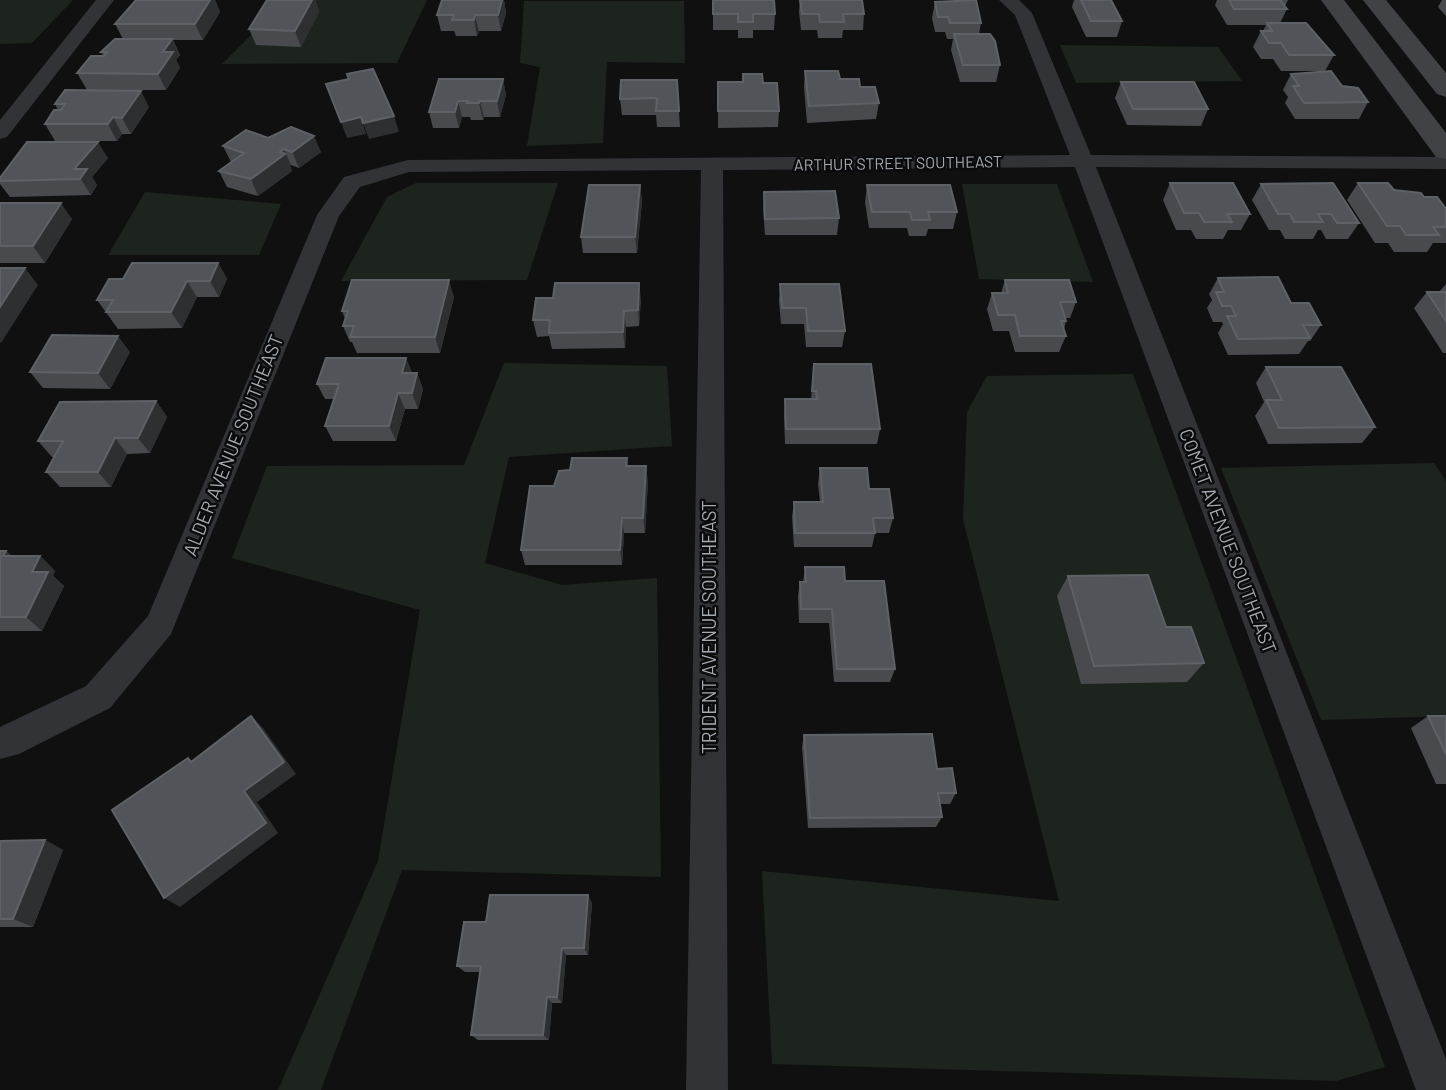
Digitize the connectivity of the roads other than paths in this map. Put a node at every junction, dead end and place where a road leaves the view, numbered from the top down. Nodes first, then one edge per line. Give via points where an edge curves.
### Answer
1 (105, 0) edge
2 (1008, 0) edge
3 (1332, 0) edge
4 (1374, 0) edge
5 (1446, 89) edge
6 (0, 133) edge
7 (1446, 151) edge
8 (1083, 161) junction
9 (1446, 163) edge
10 (712, 165) junction
11 (352, 182) joint
12 (0, 743) edge
13 (707, 1090) edge
14 (1437, 1090) edge

1 - 6 street
2 - 8 street, COMET AVENUE SOUTHEAST via 1023,13
3 - 7 street
4 - 5 street
8 - 9 street, ARTHUR STREET SOUTHEAST
8 - 10 street, ARTHUR STREET SOUTHEAST
8 - 14 street, COMET AVENUE SOUTHEAST
10 - 11 street, ARTHUR STREET SOUTHEAST via 408,166
10 - 13 street, TRIDENT AVENUE SOUTHEAST
11 - 12 street, ALDER AVENUE SOUTHEAST via 328,215 160,624 98,697

